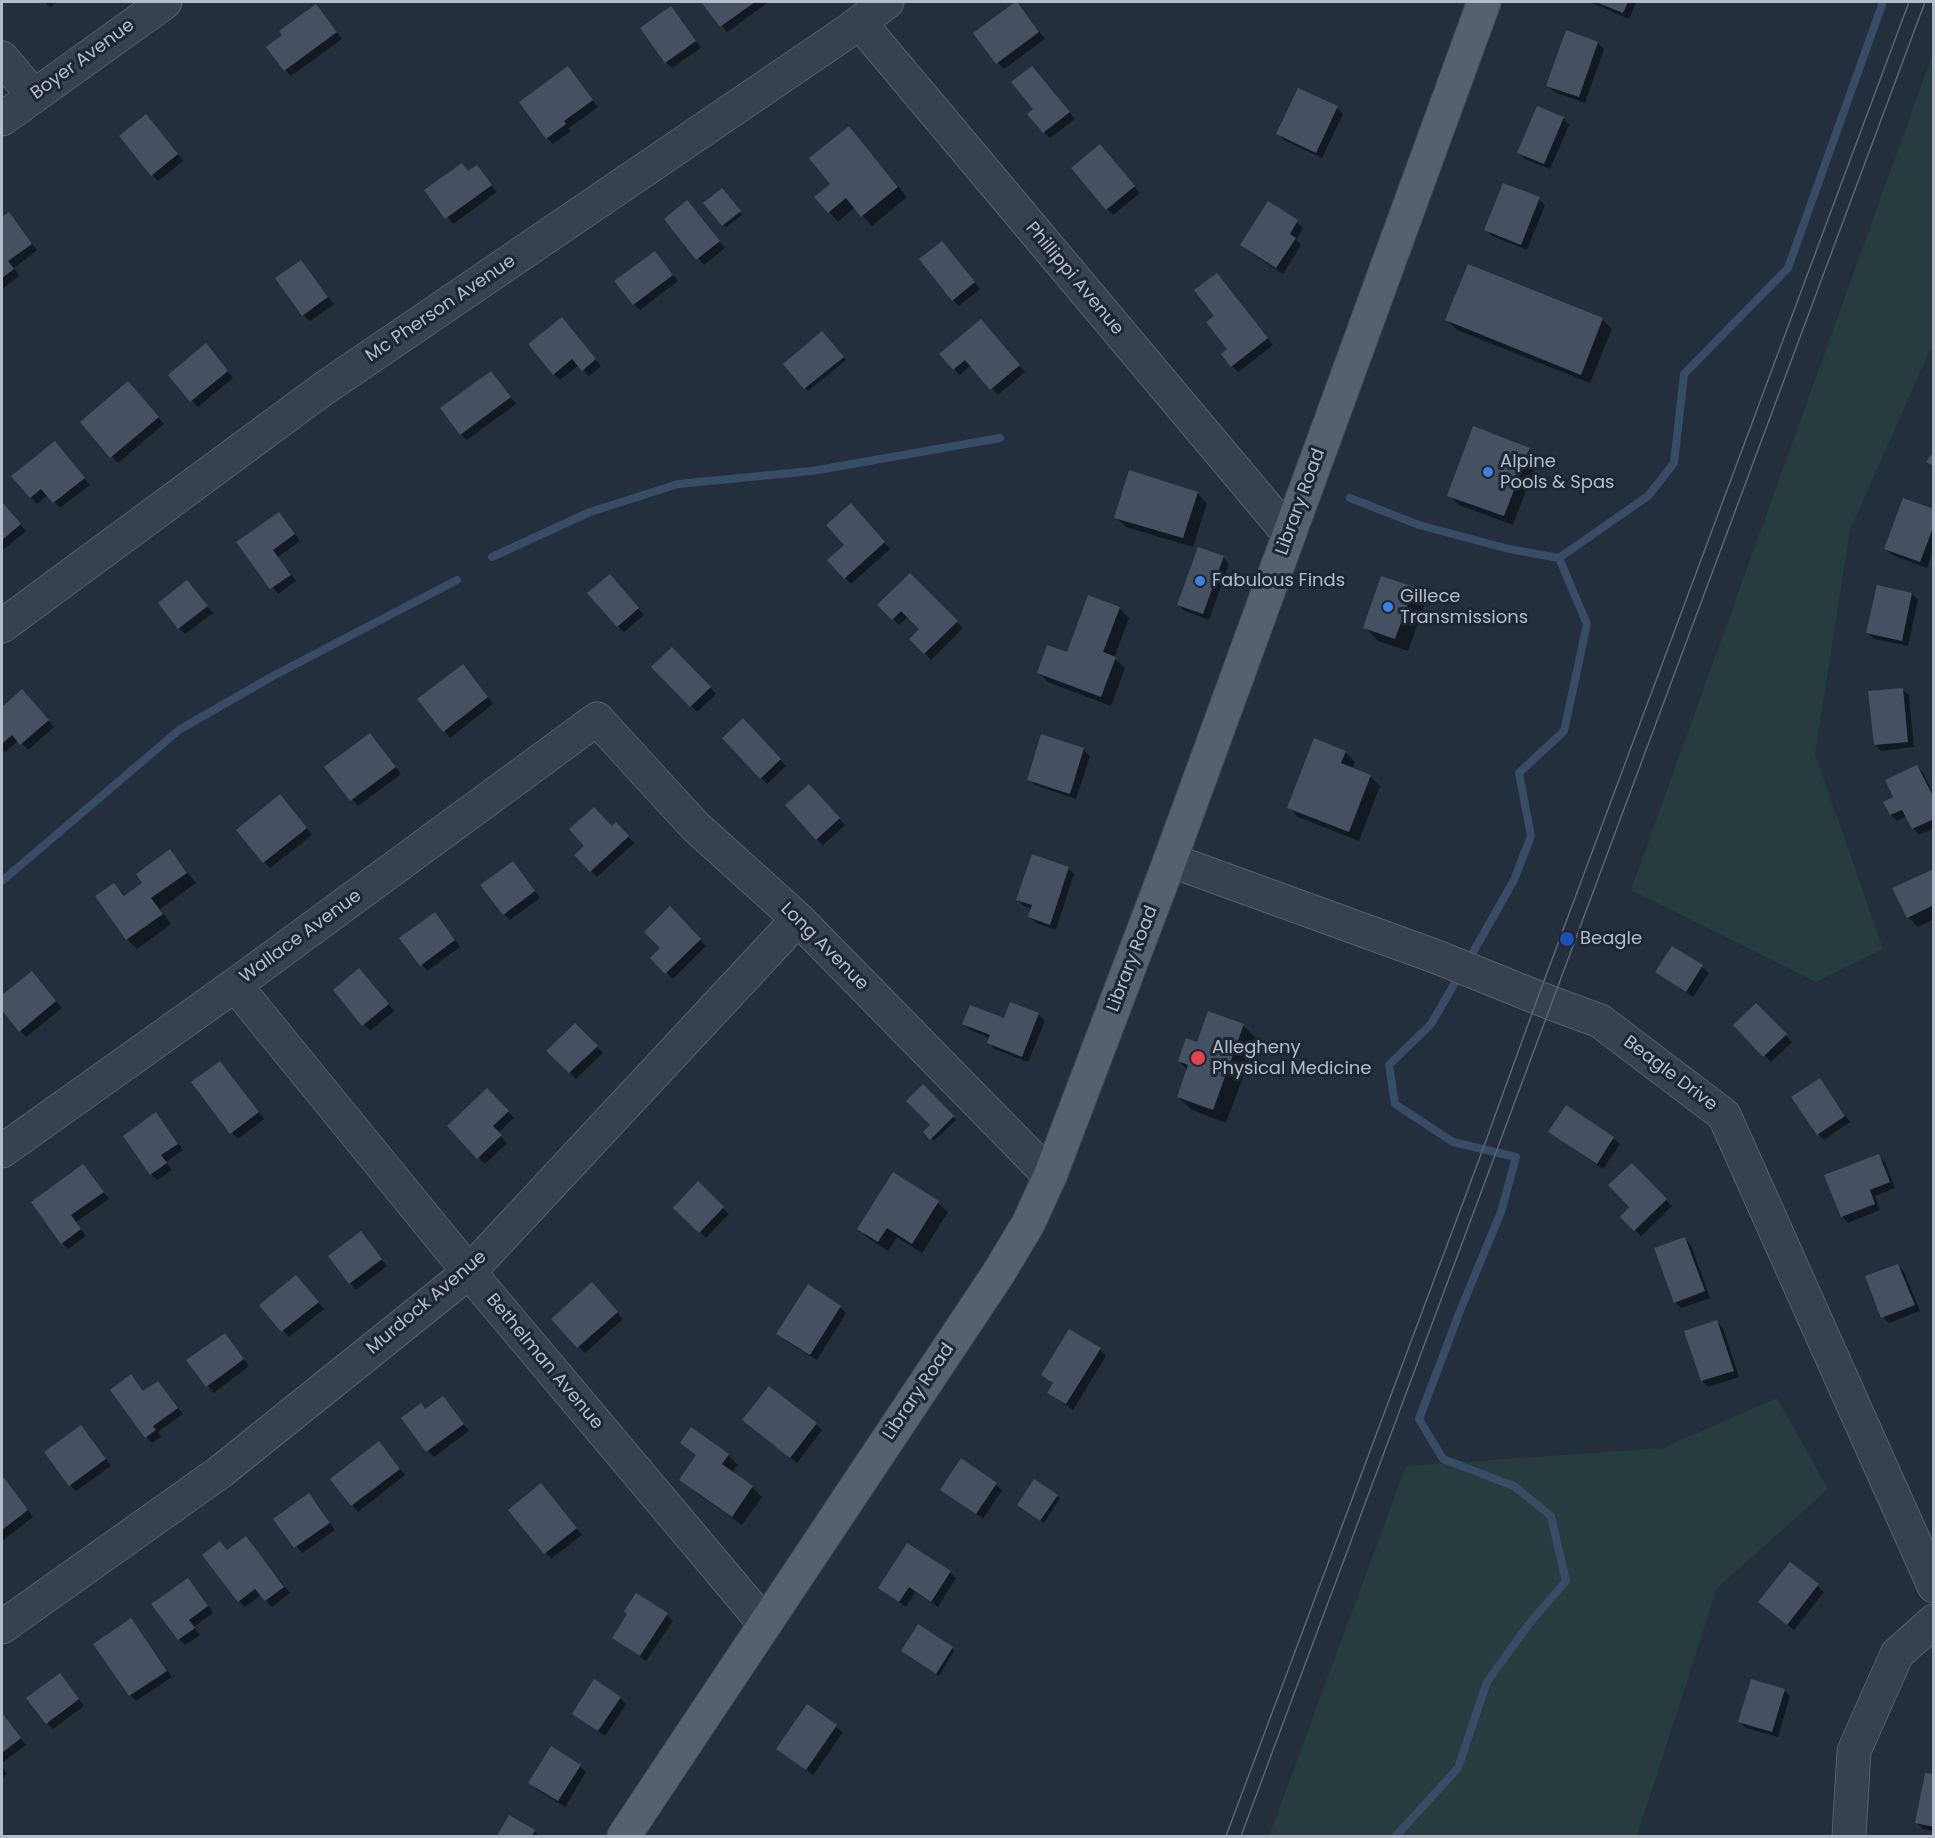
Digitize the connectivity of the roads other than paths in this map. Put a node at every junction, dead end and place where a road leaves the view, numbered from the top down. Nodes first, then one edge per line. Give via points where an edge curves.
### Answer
1 (165, 2) edge
2 (886, 2) edge
3 (1484, 2) edge
4 (860, 22) junction
5 (2, 58) edge
6 (34, 96) junction
7 (2, 119) edge
8 (1289, 534) junction
9 (2, 626) edge
10 (597, 719) joint
11 (1170, 860) junction
12 (798, 919) junction
13 (235, 985) junction
14 (2, 1151) edge
15 (1050, 1176) junction
16 (469, 1272) junction
17 (1934, 1586) edge
18 (1934, 1621) edge
19 (765, 1624) junction
20 (2, 1627) edge
21 (624, 1836) edge
22 (1849, 1836) edge

1 - 6 street, Boyer Avenue
2 - 4 street, Mc Pherson Avenue
3 - 8 main road, Library Road
4 - 8 street, Phillippi Avenue
4 - 9 street, Mc Pherson Avenue via 328,386
5 - 6 street
6 - 7 street, Boyer Avenue
8 - 11 main road, Library Road
10 - 12 street, Long Avenue via 695,826
10 - 13 street, Wallace Avenue
11 - 15 main road, Library Road
11 - 17 street, Beagle Drive via 1600,1021 1724,1114
12 - 15 street, Long Avenue
12 - 16 street, Murdock Avenue
13 - 14 street, Wallace Avenue
13 - 16 street, Bethelman Avenue
15 - 19 main road, Library Road via 1028,1224 998,1274
16 - 19 street, Bethelman Avenue
16 - 20 street, Murdock Avenue via 220,1472
18 - 22 street via 1897,1654 1854,1751
19 - 21 main road, Library Road

